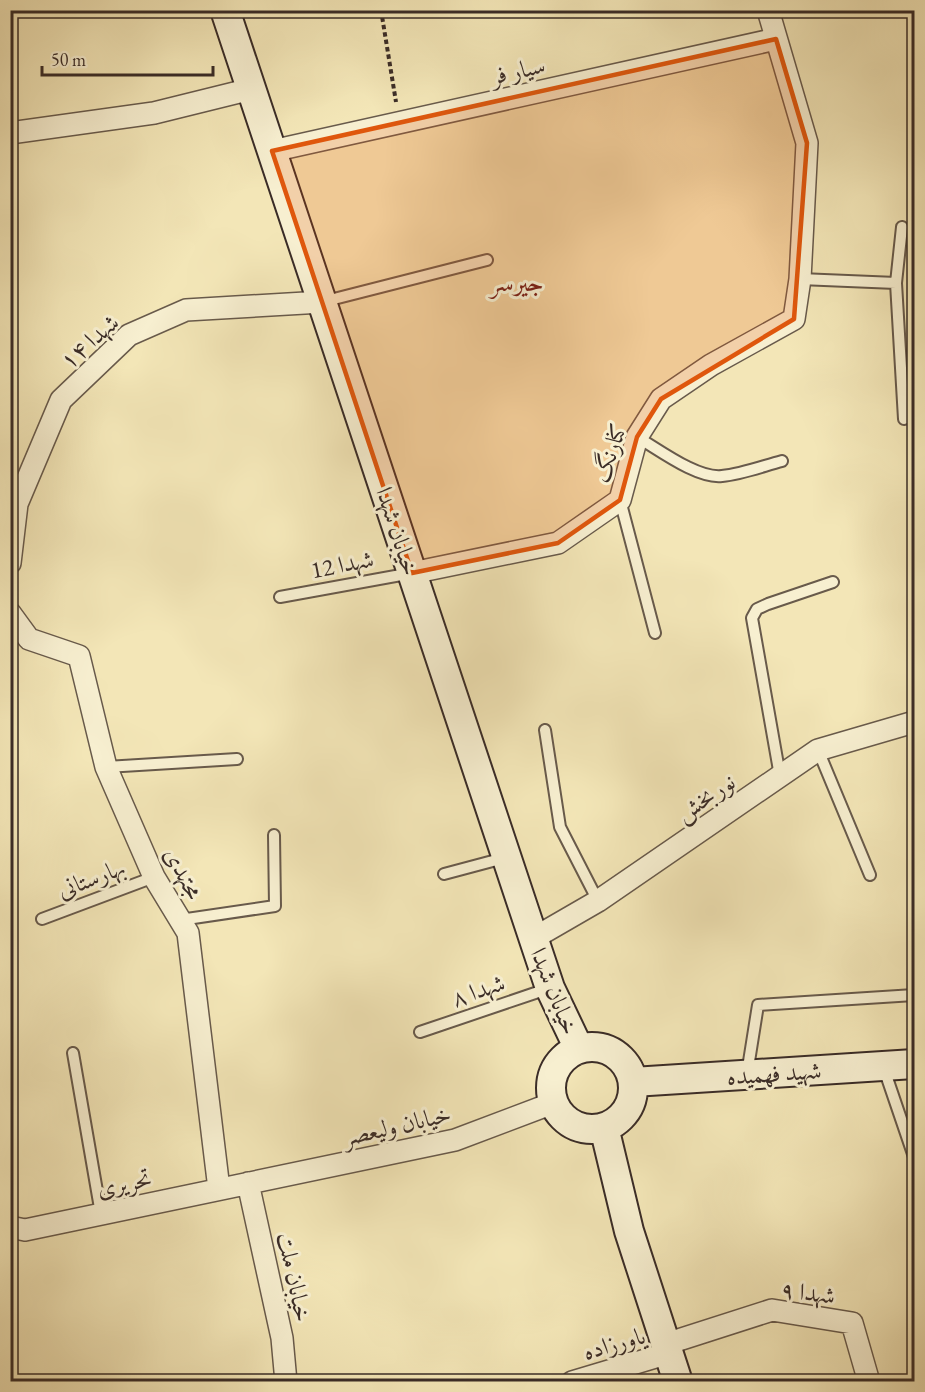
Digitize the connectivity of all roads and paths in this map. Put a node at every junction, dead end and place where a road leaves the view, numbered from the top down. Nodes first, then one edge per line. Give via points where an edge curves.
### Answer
1 (225, 10) edge
2 (381, 10) edge
3 (768, 10) edge
4 (776, 39) junction
5 (251, 89) junction
6 (399, 123) junction
7 (10, 133) edge
8 (272, 151) junction
9 (902, 227) dead end
10 (487, 260) dead end
11 (800, 279) junction
12 (896, 283) junction
13 (322, 302) junction
14 (904, 419) dead end
15 (637, 436) junction
16 (782, 461) dead end
17 (14, 500) edge
18 (620, 500) junction
19 (11, 554) edge
20 (412, 573) junction
21 (833, 582) dead end
22 (280, 597) dead end
23 (14, 624) edge
24 (656, 633) dead end
25 (915, 722) edge
26 (545, 730) dead end
27 (818, 750) junction
28 (237, 759) dead end
29 (106, 767) junction
30 (780, 776) junction
31 (274, 835) dead end
32 (507, 857) junction
33 (444, 874) dead end
34 (870, 875) dead end
35 (154, 877) junction
36 (598, 901) junction
37 (42, 919) dead end
38 (180, 920) junction
39 (534, 938) junction
40 (550, 988) junction
41 (915, 995) edge
42 (420, 1032) dead end
43 (579, 1049) junction
44 (73, 1053) dead end
45 (915, 1064) edge
46 (883, 1066) junction
47 (747, 1075) junction
48 (633, 1082) junction
49 (554, 1103) junction
50 (604, 1127) junction
51 (915, 1157) edge
52 (248, 1183) junction
53 (219, 1190) junction
54 (101, 1214) junction
55 (10, 1227) edge
56 (668, 1349) junction
57 (286, 1382) edge
58 (572, 1382) edge
59 (678, 1382) edge
60 (869, 1382) edge

1 - 5 main road, خیابان شهدا
2 - 6 path
3 - 4 street
4 - 6 street, سیار فر
4 - 11 street via 807,143
5 - 7 street via 154,113
5 - 8 main road, خیابان شهدا
6 - 8 street, سیار فر
8 - 13 main road, خیابان شهدا
9 - 12 lane
10 - 13 lane
11 - 12 lane
11 - 15 street, کنارنگ via 794,319 711,365 661,399
12 - 14 lane
13 - 17 street, شهدا ۱۴ via 186,310 129,335 61,400
13 - 20 main road, خیابان شهدا
15 - 16 lane via 684,465 721,477
15 - 18 street, کنارنگ
17 - 19 street, شهدا ۱۴
18 - 20 street, کنارنگ via 558,543
18 - 24 lane
20 - 22 lane, شهدا 12
20 - 32 main road, خیابان شهدا
21 - 30 lane via 768,604 757,609 752,618
23 - 29 street, مجتهدی via 29,639 79,656
25 - 27 street, نوربخش
26 - 36 lane via 560,827
27 - 30 street, نوربخش
27 - 34 lane
28 - 29 lane
29 - 35 street, مجتهدی
30 - 36 street, نوربخش
31 - 38 lane via 274,906
32 - 33 lane
32 - 39 main road, خیابان شهدا
35 - 37 lane, بهارستانی
35 - 38 street, مجتهدی
36 - 39 street, نوربخش
38 - 53 street, مجتهدی via 188,933
39 - 40 main road, خیابان شهدا
40 - 42 lane, شهدا ۸
40 - 43 main road, خیابان شهدا
41 - 47 lane via 758,1005
43 - 48 main road via 603,1048 614,1053 623,1061
43 - 49 main road via 567,1055 552,1077
44 - 54 lane
45 - 46 main road, شهید فهمیده
46 - 47 main road, شهید فهمیده
46 - 51 lane
47 - 48 main road, شهید فهمیده
48 - 50 main road via 633,1094 623,1115
49 - 50 main road via 569,1122 592,1129
49 - 52 street, خیابان ولیعصر via 456,1140
50 - 56 main road via 629,1231
52 - 53 street, تحریری
52 - 57 street, خیابان ملت via 282,1338
53 - 54 street, تحریری
54 - 55 street, تحریری via 25,1230
56 - 58 street, یاورزاده
56 - 59 main road
56 - 60 street, شهدا ۹ via 772,1310 852,1323

